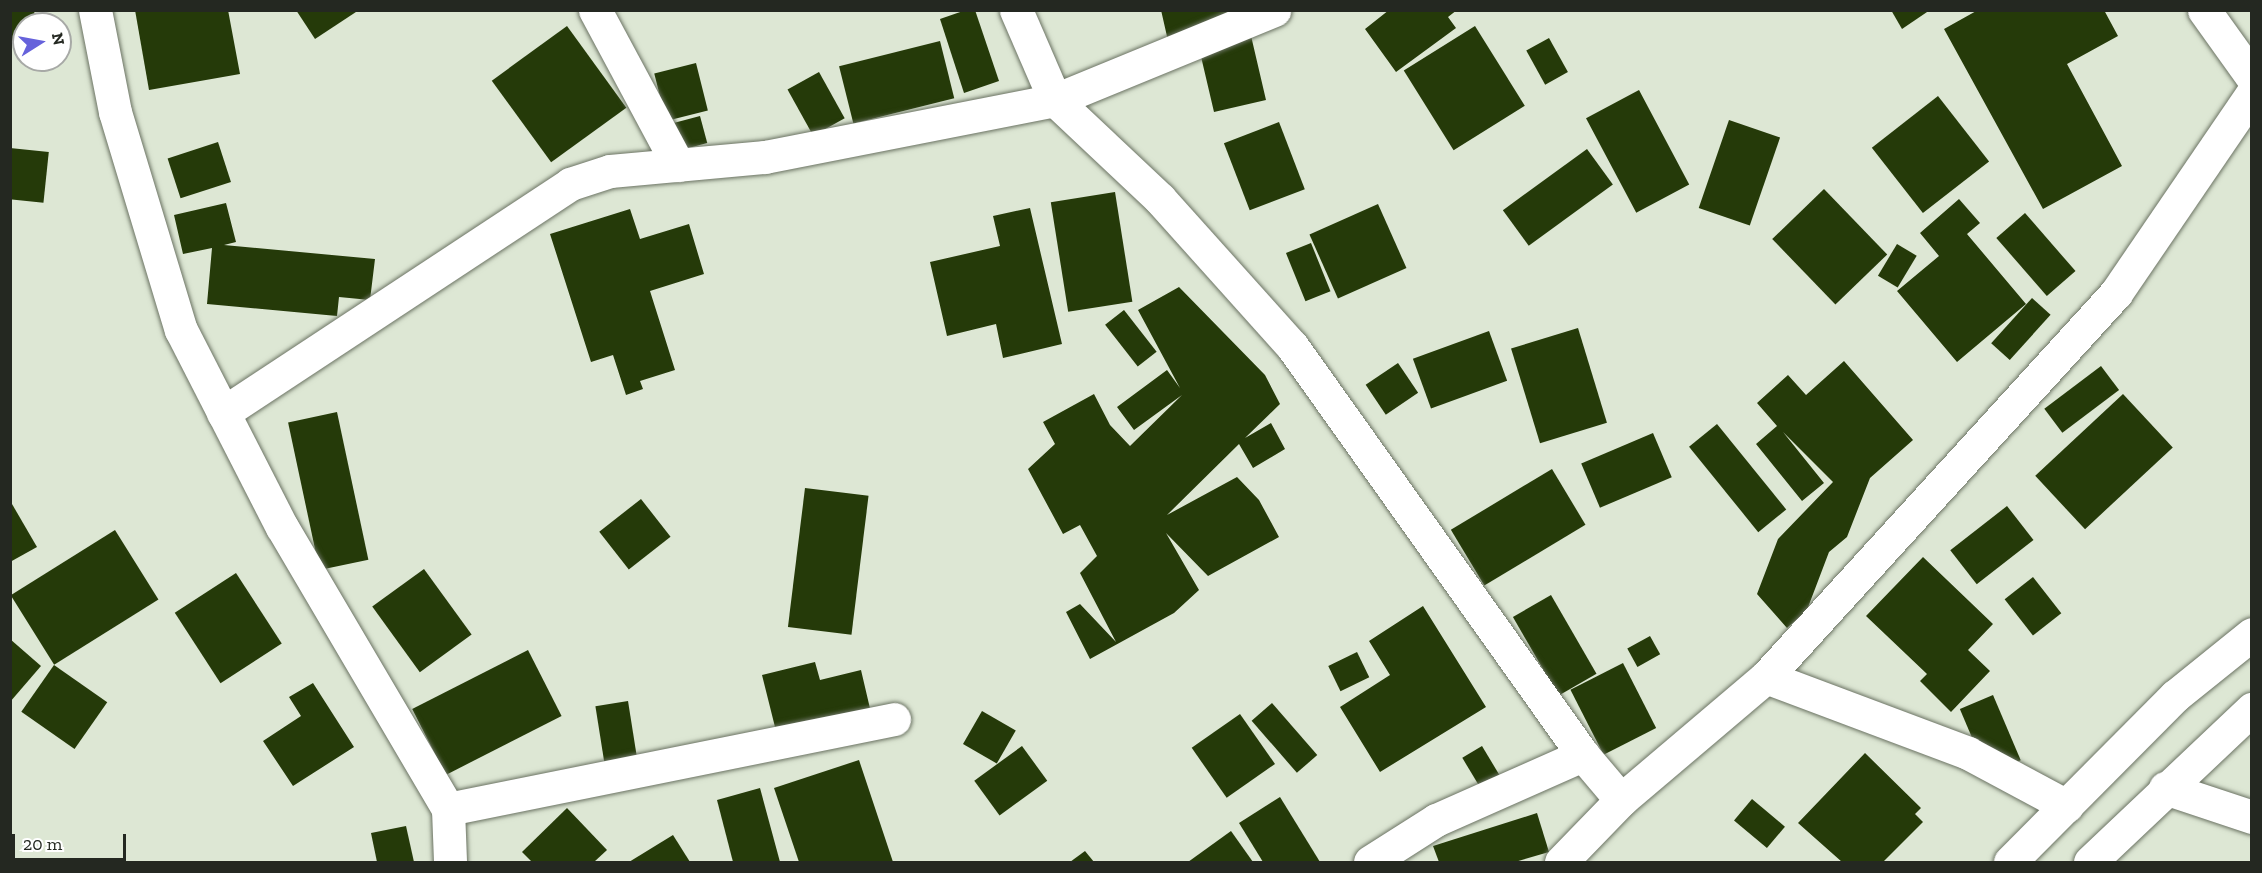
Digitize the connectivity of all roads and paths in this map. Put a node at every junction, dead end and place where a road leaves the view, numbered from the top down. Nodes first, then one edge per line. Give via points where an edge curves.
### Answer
1 (95, 10) edge
2 (595, 10) edge
3 (1016, 10) edge
4 (1274, 10) edge
5 (2204, 10) edge
6 (2252, 77) edge
7 (2252, 94) edge
8 (1055, 100) junction
9 (678, 165) junction
10 (223, 412) junction
11 (2252, 634) edge
12 (1766, 677) junction
13 (2252, 709) edge
14 (894, 720) dead end
15 (1583, 755) junction
16 (2165, 788) junction
17 (1621, 800) junction
18 (2067, 806) junction
19 (448, 809) junction
20 (2252, 817) edge
21 (450, 862) edge
22 (1370, 862) edge
23 (1561, 862) edge
24 (2010, 862) edge
25 (2090, 862) edge

1 - 10 street via 115,112 181,330
2 - 9 street
3 - 8 street
4 - 8 street
5 - 6 street
7 - 12 street via 2116,293
8 - 9 street via 765,157
8 - 15 street via 1160,199 1292,346
9 - 10 street via 610,171 570,184
10 - 19 street via 282,527
11 - 18 street via 2175,696
12 - 17 street
12 - 18 street via 1968,753
13 - 16 street
14 - 19 street
15 - 17 street
15 - 22 street via 1436,820
16 - 20 street
16 - 25 street
17 - 23 street
18 - 24 street
19 - 21 street

